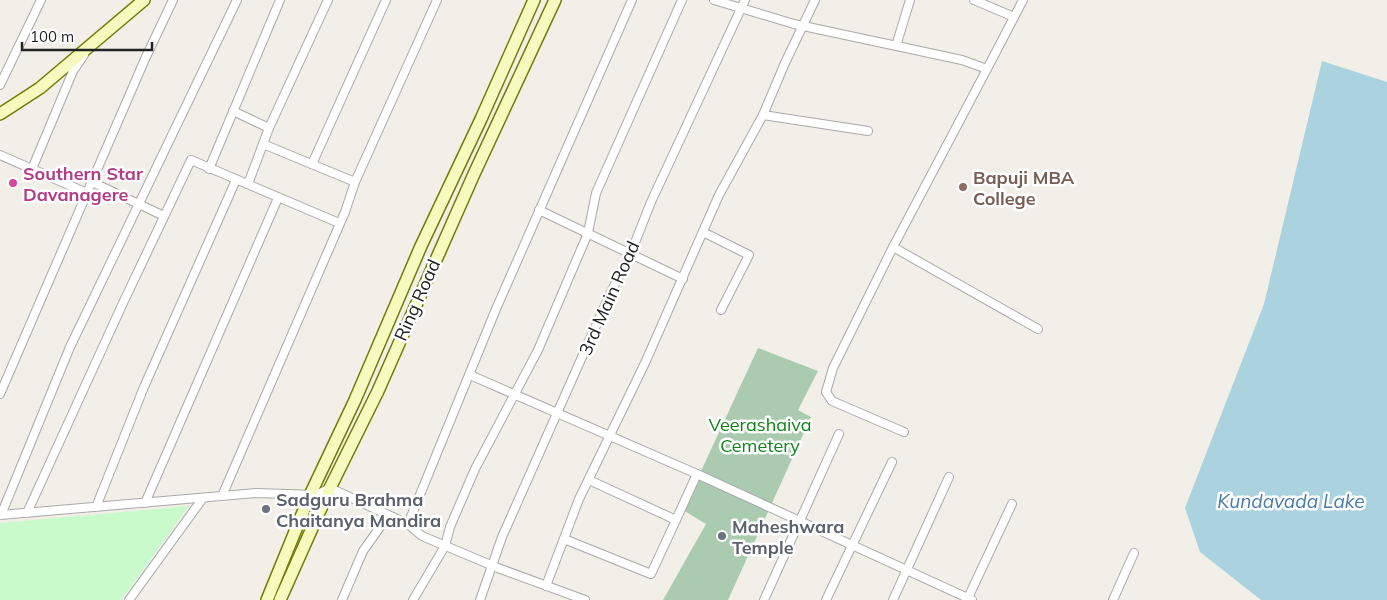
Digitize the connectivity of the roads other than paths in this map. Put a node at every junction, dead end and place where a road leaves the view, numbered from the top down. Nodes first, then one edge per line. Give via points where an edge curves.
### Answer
1 (41, 0) edge
2 (144, 0) edge
3 (173, 0) edge
4 (237, 0) edge
5 (280, 0) edge
6 (328, 0) edge
7 (386, 0) edge
8 (437, 0) edge
9 (534, 0) edge
10 (555, 0) edge
11 (632, 0) edge
12 (682, 0) edge
13 (714, 0) edge
14 (745, 0) edge
15 (815, 0) edge
16 (910, 0) edge
17 (974, 0) edge
18 (1023, 0) edge
19 (741, 8) junction
20 (1014, 17) junction
21 (802, 26) junction
22 (93, 42) junction
23 (896, 46) junction
24 (987, 69) junction
25 (0, 85) edge
26 (233, 111) junction
27 (0, 114) edge
28 (764, 115) junction
29 (269, 128) junction
30 (868, 131) dead end
31 (263, 144) junction
32 (0, 155) edge
33 (312, 164) junction
34 (32, 169) junction
35 (209, 169) junction
36 (236, 180) junction
37 (92, 182) junction
38 (355, 182) junction
39 (248, 184) junction
40 (87, 194) junction
41 (278, 198) junction
42 (139, 204) junction
43 (539, 210) junction
44 (164, 216) junction
45 (339, 223) junction
46 (703, 232) junction
47 (588, 233) junction
48 (893, 247) junction
49 (630, 254) junction
50 (683, 279) junction
51 (721, 310) dead end
52 (1038, 329) dead end
53 (470, 375) junction
54 (0, 394) edge
55 (515, 395) junction
56 (558, 414) junction
57 (904, 432) dead end
58 (839, 434) dead end
59 (610, 437) junction
60 (892, 462) dead end
61 (697, 474) junction
62 (949, 477) dead end
63 (589, 480) junction
64 (330, 488) junction
65 (310, 495) junction
66 (222, 496) junction
67 (203, 498) junction
68 (145, 503) junction
69 (1012, 504) dead end
70 (96, 507) junction
71 (27, 513) junction
72 (0, 515) edge
73 (388, 516) junction
74 (676, 520) junction
75 (799, 522) junction
76 (408, 524) junction
77 (564, 539) junction
78 (445, 546) junction
79 (853, 546) junction
80 (1134, 553) dead end
81 (493, 566) junction
82 (907, 571) junction
83 (546, 586) junction
84 (969, 599) edge
85 (129, 600) edge
86 (267, 600) edge
87 (280, 600) edge
88 (342, 600) edge
89 (413, 600) edge
90 (480, 600) edge
91 (585, 600) edge
92 (764, 600) edge
93 (826, 600) edge
94 (893, 600) edge
95 (1114, 600) edge

1 - 25 street
2 - 22 main road
3 - 37 street
4 - 42 street
5 - 26 street
6 - 29 street
7 - 33 street
8 - 38 street
9 - 65 main road, Ring Road
10 - 64 main road, Ring Road via 370,409
11 - 43 street
12 - 47 street via 596,194
13 - 19 street
14 - 19 street, 3rd Main Road
15 - 21 street
16 - 23 street
17 - 20 street
18 - 20 street
19 - 21 street
19 - 49 street, 3rd Main Road
20 - 24 street
21 - 23 street
21 - 28 street
22 - 27 main road via 40,88
22 - 34 street via 73,70
23 - 24 street via 962,60
24 - 48 street
26 - 29 street
26 - 35 street
28 - 30 street
28 - 46 street via 719,195
29 - 31 street
31 - 33 street
31 - 39 street
32 - 34 street
33 - 38 street
34 - 40 street
35 - 36 street
35 - 44 street via 192,160
36 - 39 street
36 - 70 street via 144,387
37 - 40 street
37 - 42 street
38 - 45 street
39 - 41 street
40 - 54 street
41 - 45 street
41 - 68 street
42 - 44 street
42 - 72 street via 70,347
43 - 47 street
43 - 53 street
44 - 71 street
45 - 66 street
46 - 50 street
46 - 51 street via 749,255
47 - 49 street
47 - 55 street
48 - 52 street
48 - 57 street via 833,368 826,392 832,401
49 - 50 street
49 - 56 street, 3rd Main Road
50 - 59 street
53 - 55 street
53 - 76 street
55 - 56 street
55 - 78 street via 475,469
56 - 59 street
56 - 81 street, 3rd Main Road via 502,537
58 - 75 street
59 - 61 street
59 - 63 street
60 - 79 street
61 - 74 street
61 - 75 street
62 - 82 street
63 - 74 street
63 - 77 street
64 - 65 street
64 - 73 street
64 - 87 main road, Ring Road
65 - 66 street via 257,493
65 - 86 main road, Ring Road
66 - 67 street
67 - 68 street
67 - 85 street
68 - 70 street
69 - 84 street
70 - 71 street
71 - 72 street
73 - 76 street
73 - 88 street via 363,551
74 - 77 street via 651,574
75 - 79 street
75 - 92 street
76 - 78 street via 422,536
77 - 83 street
78 - 81 street
78 - 89 street
79 - 82 street
79 - 93 street
80 - 95 street
81 - 83 street
81 - 90 street, 3rd Main Road
82 - 84 street
82 - 94 street
83 - 91 street

